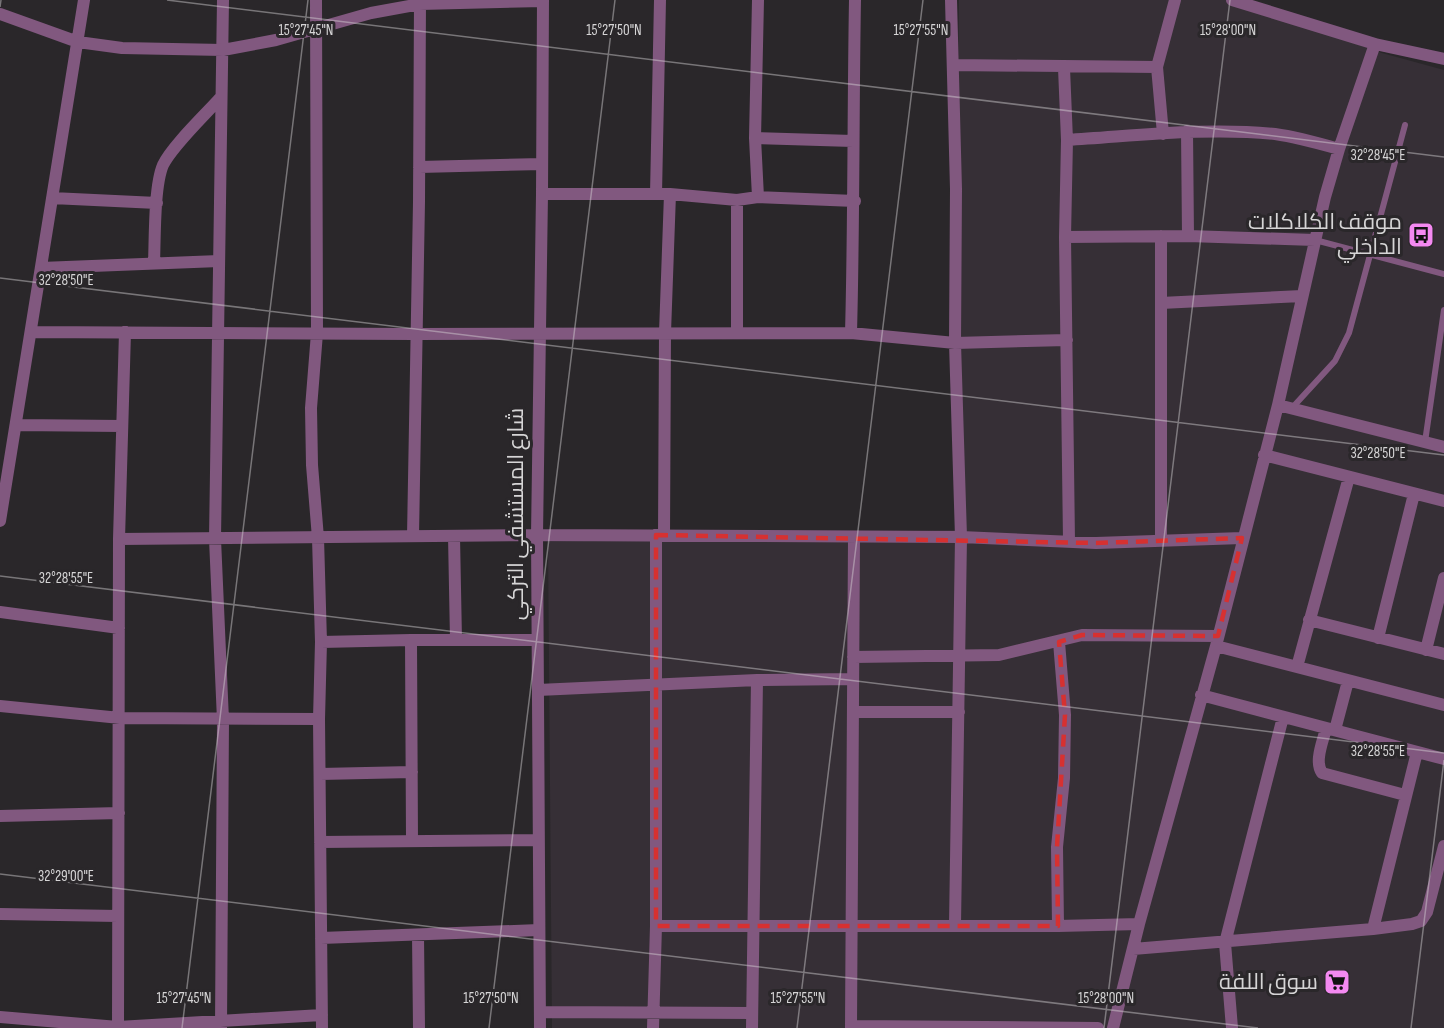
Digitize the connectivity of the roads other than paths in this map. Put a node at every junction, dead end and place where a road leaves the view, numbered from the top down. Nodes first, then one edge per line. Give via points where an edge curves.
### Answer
1 (84, 0) edge
2 (223, 0) edge
3 (316, 0) edge
4 (543, 0) edge
5 (660, 0) edge
6 (758, 0) edge
7 (855, 0) edge
8 (951, 0) edge
9 (1174, 0) edge
10 (1232, 0) edge
11 (420, 2) edge
12 (1260, 4) edge
13 (0, 14) edge
14 (316, 28) junction
15 (78, 42) junction
16 (1375, 44) junction
17 (223, 50) junction
18 (1444, 59) edge
19 (953, 66) junction
20 (1157, 67) junction
21 (1064, 68) junction
22 (221, 97) junction
23 (1405, 125) dead end
24 (1187, 131) junction
25 (1163, 134) junction
26 (755, 138) junction
27 (1067, 140) junction
28 (853, 141) junction
29 (1339, 149) junction
30 (542, 164) junction
31 (419, 167) junction
32 (542, 194) junction
33 (656, 194) junction
34 (670, 194) junction
35 (758, 197) junction
36 (52, 198) junction
37 (737, 200) junction
38 (855, 201) junction
39 (157, 203) junction
40 (1161, 236) junction
41 (1188, 236) junction
42 (1065, 237) junction
43 (1315, 240) junction
44 (1370, 254) junction
45 (219, 261) junction
46 (154, 263) junction
47 (41, 268) junction
48 (1444, 274) edge
49 (1302, 296) junction
50 (1161, 303) junction
51 (1444, 310) edge
52 (32, 332) junction
53 (125, 332) junction
54 (218, 333) junction
55 (317, 333) junction
56 (539, 333) junction
57 (665, 333) junction
58 (737, 333) junction
59 (851, 333) junction
60 (415, 334) junction
61 (1067, 340) junction
62 (955, 343) junction
63 (1278, 405) junction
64 (1292, 408) junction
65 (16, 425) junction
66 (122, 426) junction
67 (1425, 442) junction
68 (1444, 447) edge
69 (1264, 455) junction
70 (1349, 477) junction
71 (1414, 494) junction
72 (1444, 501) edge
73 (0, 521) edge
74 (537, 535) junction
75 (413, 536) junction
76 (454, 536) junction
77 (660, 536) junction
78 (961, 537) junction
79 (318, 538) junction
80 (854, 538) junction
81 (1242, 538) junction
82 (119, 539) junction
83 (214, 539) junction
84 (1161, 539) junction
85 (1069, 541) junction
86 (1444, 578) edge
87 (0, 612) edge
88 (1310, 620) junction
89 (119, 628) junction
90 (1378, 638) junction
91 (411, 640) junction
92 (456, 640) junction
93 (537, 640) junction
94 (1217, 641) junction
95 (321, 642) junction
96 (1059, 642) junction
97 (1426, 650) junction
98 (1444, 654) edge
99 (853, 657) junction
100 (960, 657) junction
101 (1297, 667) junction
102 (853, 679) junction
103 (757, 680) junction
104 (1348, 681) junction
105 (656, 684) junction
106 (538, 690) junction
107 (1201, 695) junction
108 (1444, 705) edge
109 (0, 706) edge
110 (854, 712) junction
111 (959, 712) junction
112 (1283, 717) junction
113 (120, 718) junction
114 (320, 718) junction
115 (223, 720) junction
116 (1330, 729) junction
117 (1417, 752) junction
118 (1444, 759) edge
119 (412, 772) junction
120 (320, 774) junction
121 (1405, 795) junction
122 (118, 813) junction
123 (0, 816) edge
124 (412, 840) junction
125 (538, 840) junction
126 (320, 842) junction
127 (1444, 846) edge
128 (0, 914) edge
129 (118, 916) junction
130 (1139, 924) junction
131 (852, 925) junction
132 (956, 925) junction
133 (656, 926) junction
134 (754, 926) junction
135 (1058, 926) junction
136 (1373, 929) junction
137 (539, 930) junction
138 (418, 935) junction
139 (321, 938) junction
140 (1225, 943) junction
141 (1133, 949) junction
142 (540, 1012) junction
143 (653, 1012) junction
144 (752, 1013) junction
145 (322, 1014) junction
146 (0, 1017) edge
147 (221, 1024) edge
148 (118, 1027) edge
149 (851, 1027) edge
150 (958, 1027) edge
151 (322, 1028) edge
152 (419, 1028) edge
153 (540, 1028) edge
154 (653, 1028) edge
155 (752, 1028) edge
156 (1098, 1028) edge
157 (1113, 1028) edge
158 (1232, 1028) edge

1 - 15 street
2 - 17 street
3 - 14 street
4 - 11 street
4 - 30 street, شارع المستشفي التركي
5 - 33 street
6 - 26 street
7 - 28 street
8 - 19 street
9 - 20 street
10 - 12 street
11 - 14 street
11 - 31 street
12 - 16 street
13 - 15 street
14 - 17 street
14 - 55 street
15 - 17 street via 122,48
15 - 36 street
16 - 18 street
16 - 29 street
17 - 22 street
19 - 21 street
19 - 62 street
20 - 21 street
20 - 25 street
21 - 27 street
22 - 39 street via 165,162
22 - 45 street
23 - 44 lane
24 - 25 street
24 - 29 street via 1276,135
24 - 41 street
25 - 27 street
26 - 28 street
26 - 35 street
27 - 42 street
28 - 38 street
29 - 43 street
30 - 31 street
30 - 32 street, شارع المستشفي التركي
31 - 60 street
32 - 33 street
32 - 56 street, شارع المستشفي التركي
33 - 34 street
34 - 37 street
34 - 57 street
35 - 37 street
35 - 38 street
36 - 39 street
36 - 47 street
37 - 58 street
38 - 59 street
39 - 46 street
40 - 41 street
40 - 42 street
40 - 50 street
41 - 43 street
42 - 61 street
43 - 44 lane
43 - 49 street
44 - 48 lane
44 - 64 lane via 1344,346 1335,362
45 - 46 street
45 - 54 street
46 - 47 street
47 - 52 street
49 - 50 street
49 - 63 street
50 - 84 street
51 - 67 lane
52 - 53 street
52 - 65 street
53 - 54 street
53 - 66 street
54 - 55 street
54 - 83 street
55 - 60 street
55 - 79 street via 311,408
56 - 57 street
56 - 60 street
56 - 74 street, شارع المستشفي التركي
57 - 58 street
57 - 77 street
58 - 59 street
59 - 62 street
60 - 75 street
61 - 62 street
61 - 85 street
62 - 78 street
63 - 64 street
63 - 69 street
64 - 67 street
65 - 66 street
65 - 73 street
66 - 82 street
67 - 68 street
69 - 70 street
69 - 81 street
70 - 71 street
70 - 88 street
71 - 72 street
71 - 90 street
74 - 76 street
74 - 77 street
74 - 93 street, شارع المستشفي التركي
75 - 76 street
75 - 79 street
76 - 92 street
77 - 80 street
77 - 105 street
78 - 80 street
78 - 85 street
78 - 100 street
79 - 83 street
79 - 95 street
80 - 99 street
81 - 84 street
81 - 94 street
82 - 83 street
82 - 89 street
83 - 115 street
84 - 85 street
86 - 97 street
87 - 89 street
88 - 90 street
88 - 101 street
89 - 113 street
90 - 97 street
91 - 92 street
91 - 95 street
91 - 119 street
92 - 93 street
93 - 106 street, شارع المستشفي التركي
94 - 96 street via 1082,634
94 - 101 street
94 - 107 street
95 - 114 street
96 - 100 street via 999,655
96 - 135 street via 1065,715 1057,848
97 - 98 street
99 - 100 street
99 - 102 street
100 - 111 street
101 - 104 street
102 - 103 street
102 - 110 street
103 - 105 street
103 - 134 street
104 - 108 street
104 - 116 street
105 - 106 street
105 - 133 street
106 - 125 street, شارع المستشفي التركي
107 - 112 street
107 - 130 street
109 - 113 street
110 - 111 street
110 - 131 street
111 - 132 street
112 - 116 street
112 - 140 street
113 - 115 street
113 - 122 street
114 - 115 street
114 - 120 street
115 - 147 street
116 - 117 street
116 - 121 street via 1319,758 1322,773
117 - 118 street
117 - 121 street
119 - 120 street
119 - 124 street
120 - 126 street
121 - 136 street
122 - 123 street
122 - 129 street
124 - 125 street
124 - 126 street
125 - 137 street, شارع المستشفي التركي
126 - 139 street
127 - 136 street via 1421,921
128 - 129 street
129 - 148 street
130 - 135 street
130 - 141 street
131 - 132 street
131 - 134 street
131 - 149 street
132 - 135 street
133 - 134 street
133 - 143 street
134 - 144 street
136 - 140 street
137 - 138 street
137 - 142 street, شارع المستشفي التركي
138 - 139 street
138 - 152 street
139 - 145 street
140 - 141 street
140 - 158 street
141 - 157 street
142 - 143 street
142 - 153 street, شارع المستشفي التركي
143 - 144 street
143 - 154 street
144 - 155 street
145 - 147 street
145 - 151 street
146 - 148 street
147 - 148 street
149 - 150 street
150 - 156 street

